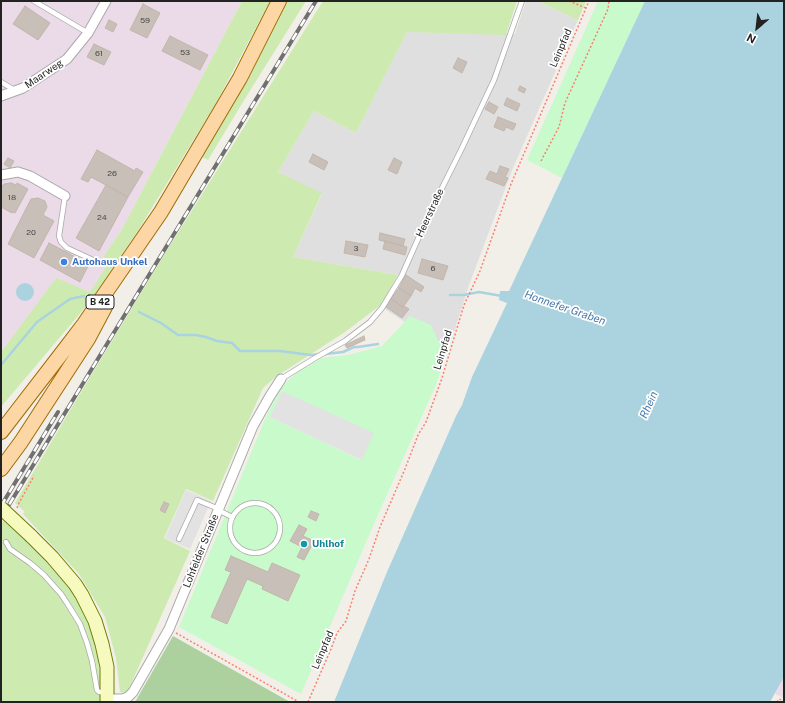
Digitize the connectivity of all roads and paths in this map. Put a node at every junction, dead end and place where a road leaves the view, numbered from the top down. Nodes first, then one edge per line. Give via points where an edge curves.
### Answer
1 (34, 1) edge
2 (106, 1) edge
3 (279, 1) edge
4 (522, 1) edge
5 (570, 1) edge
6 (589, 1) edge
7 (609, 1) edge
8 (586, 8) junction
9 (88, 33) junction
10 (1, 82) edge
11 (16, 91) junction
12 (1, 96) edge
13 (541, 162) dead end
14 (1, 174) edge
15 (65, 196) joint
16 (133, 253) junction
17 (93, 260) dead end
18 (280, 380) joint
19 (1, 432) edge
20 (1, 469) edge
21 (34, 476) dead end
22 (1, 508) edge
23 (17, 510) dead end
24 (218, 510) junction
25 (232, 517) junction
26 (179, 539) dead end
27 (6, 542) dead end
28 (169, 629) junction
29 (108, 698) edge
30 (784, 701) edge
31 (300, 702) edge
32 (308, 702) edge
33 (777, 702) edge

1 - 9 lane
2 - 9 street, Maarweg
3 - 16 main road, B 42 via 240,78 161,212
4 - 18 lane, Heerstraße via 494,80 402,275 382,308 370,322 345,341
5 - 8 path
6 - 8 path, Leinpfad
7 - 13 path via 608,9 565,103 559,127
8 - 32 path, Leinpfad via 511,184 480,271 464,305 426,422 418,435 380,527 355,590 346,621 337,633
9 - 11 street, Maarweg via 67,59
10 - 11 lane
11 - 12 street, Maarweg
14 - 15 street via 18,172 30,176
15 - 17 lane via 59,236 61,242 67,248
16 - 19 main road, B 42 via 69,345
16 - 20 main road via 88,339
18 - 24 street, Lohfelder Straße via 253,426
21 - 23 path
22 - 29 street, bridge via 52,558 82,595 102,644 107,667
24 - 25 lane
24 - 26 lane via 197,500
24 - 28 street, Lohfelder Straße
25 - 25 lane via 229,525 233,542 246,552 264,552 277,541 280,533 278,517 267,506 259,503 243,505
27 - 29 lane via 10,549 44,575 74,613 90,653 97,691
28 - 29 street, Lohfelder Straße via 133,692 125,698
28 - 31 path
30 - 33 path via 779,699

